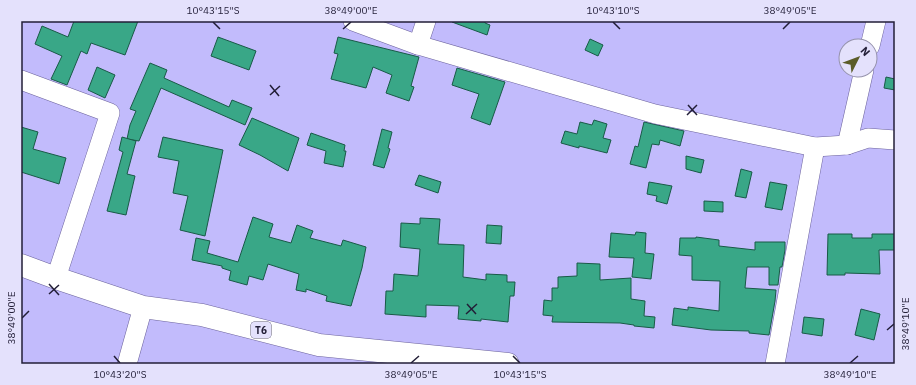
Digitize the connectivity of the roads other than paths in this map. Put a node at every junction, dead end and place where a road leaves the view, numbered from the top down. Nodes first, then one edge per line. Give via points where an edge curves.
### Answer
1 (354, 21) edge
2 (426, 21) edge
3 (876, 21) edge
4 (872, 38) edge
5 (418, 45) junction
6 (862, 78) edge
7 (21, 80) edge
8 (895, 140) edge
9 (847, 145) junction
10 (815, 147) junction
11 (21, 265) edge
12 (56, 278) junction
13 (143, 306) junction
14 (127, 364) edge
15 (508, 364) edge
16 (775, 364) edge

1 - 5 street
2 - 5 street
3 - 4 street
5 - 10 street via 655,114
6 - 9 street
7 - 12 street via 110,113
8 - 9 street via 868,138
9 - 10 street
10 - 16 street
11 - 12 highway, T6
12 - 13 highway, T6
13 - 14 street
13 - 15 highway, T6 via 202,316 319,345

